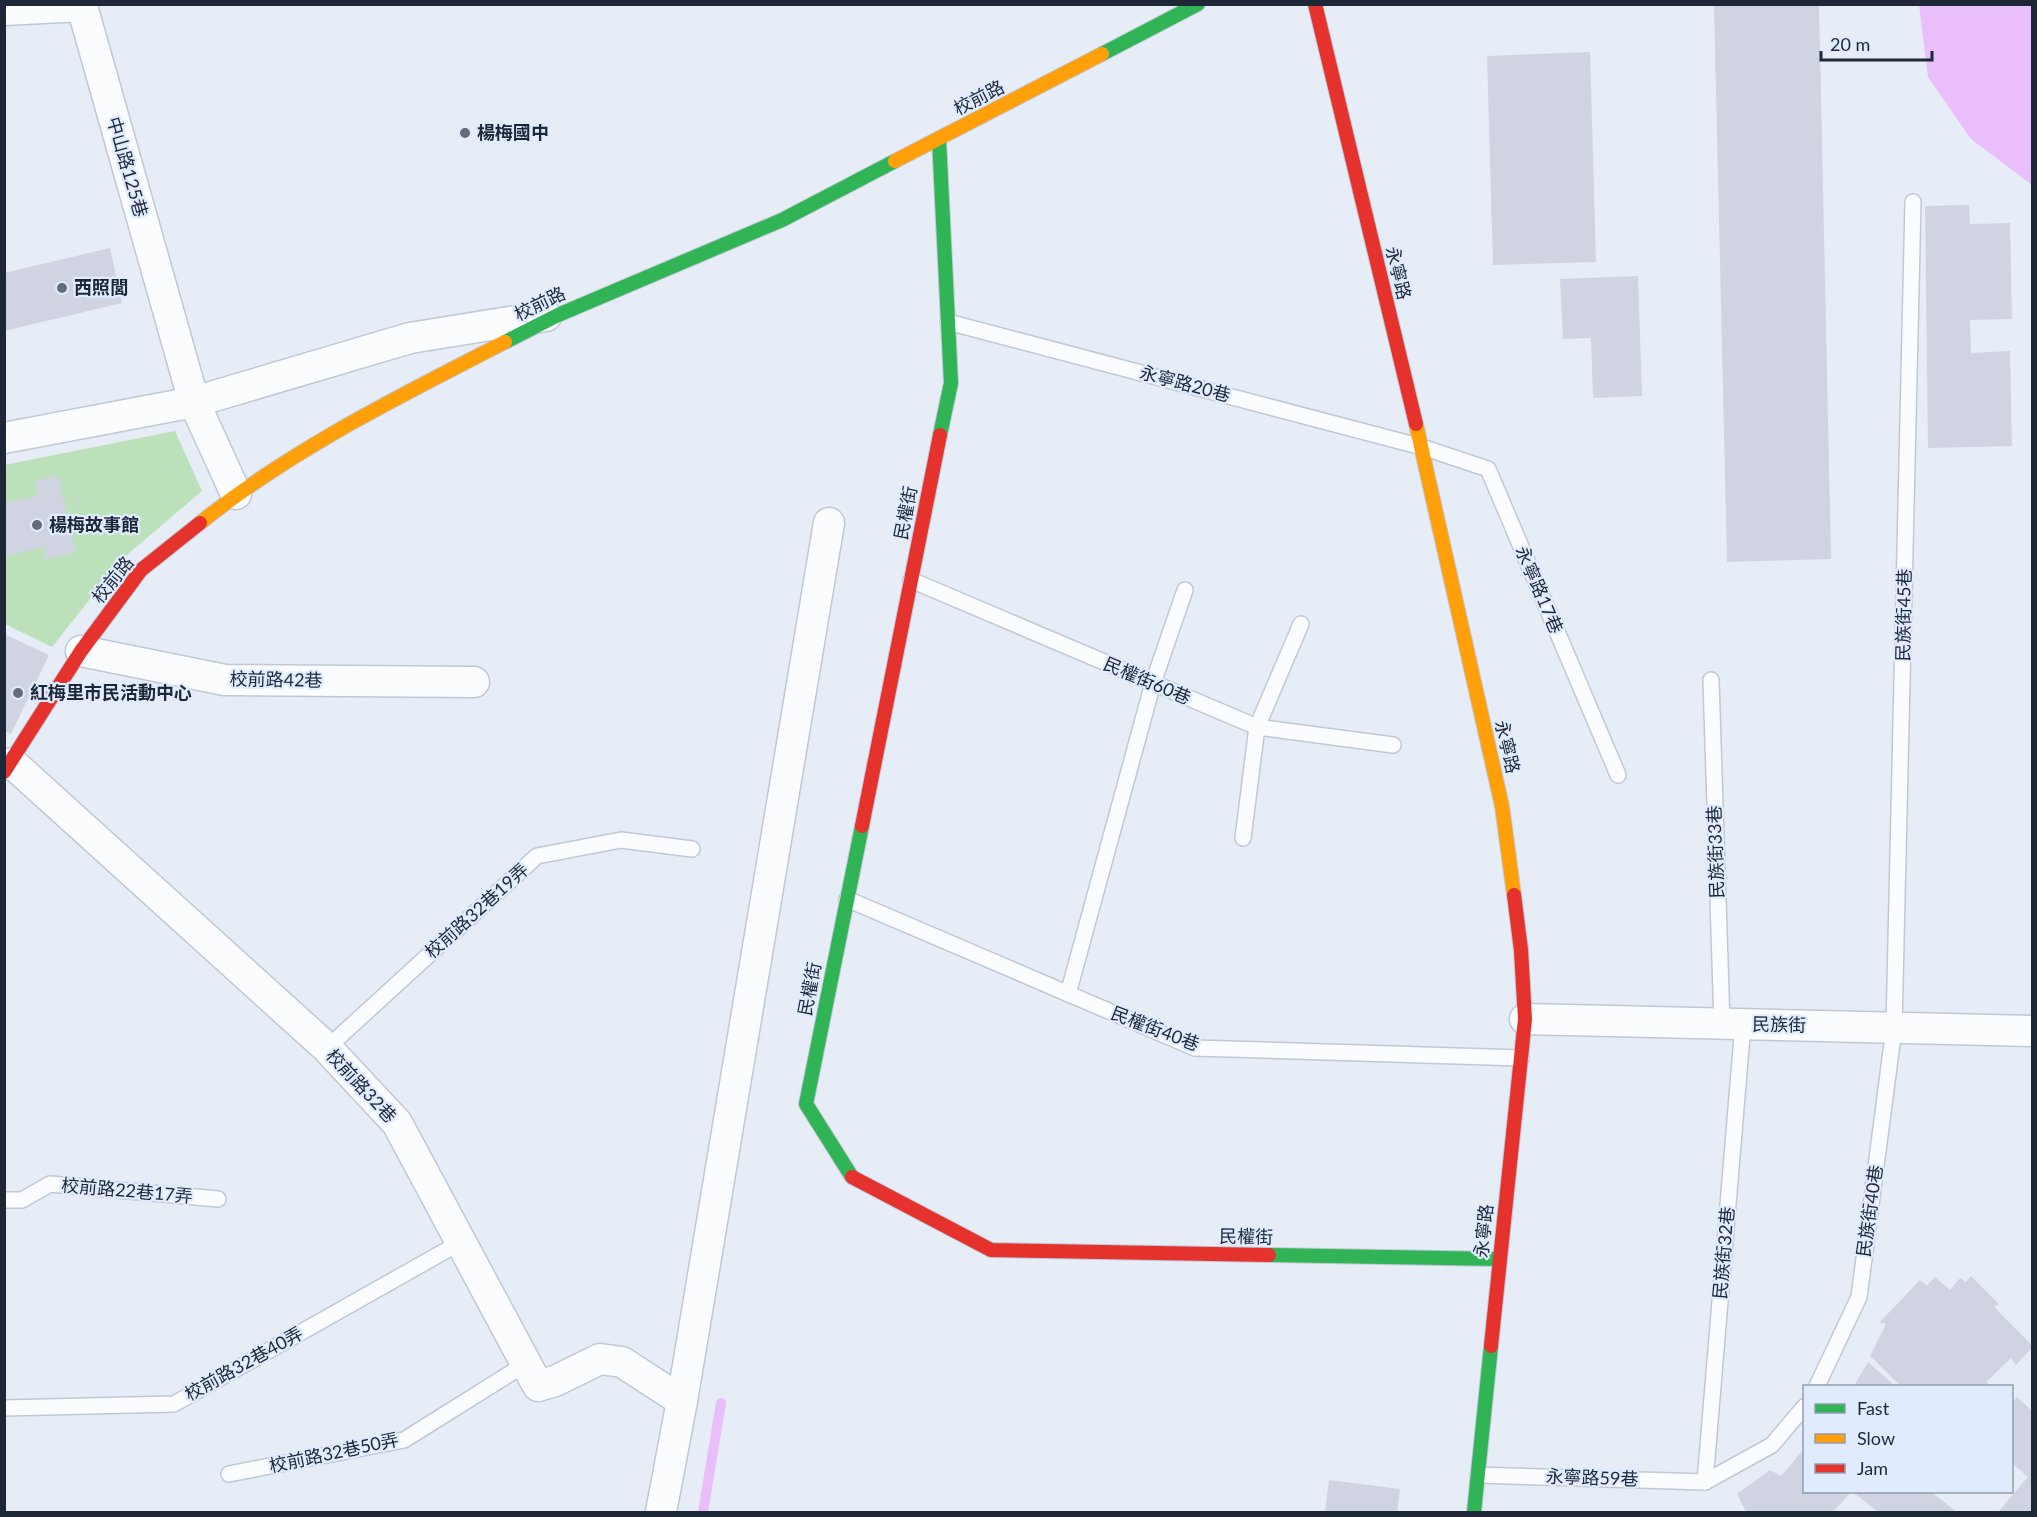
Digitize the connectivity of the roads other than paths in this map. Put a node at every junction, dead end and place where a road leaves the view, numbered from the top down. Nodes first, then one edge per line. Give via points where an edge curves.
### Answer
1 (1198, 4) edge
2 (1315, 4) edge
3 (85, 5) edge
4 (4, 10) edge
5 (939, 139) junction
6 (1913, 202) dead end
7 (558, 315) junction
8 (948, 322) junction
9 (194, 402) junction
10 (4, 438) edge
11 (1422, 447) junction
12 (236, 495) junction
13 (829, 523) dead end
14 (911, 580) junction
15 (1185, 590) dead end
16 (1301, 624) dead end
17 (81, 651) junction
18 (1711, 680) dead end
19 (474, 682) dead end
20 (1153, 683) junction
21 (1257, 727) junction
22 (1393, 745) dead end
23 (8, 767) edge
24 (1618, 776) dead end
25 (1243, 838) dead end
26 (692, 849) dead end
27 (847, 899) junction
28 (1068, 994) junction
29 (1525, 1019) junction
30 (1732, 1024) junction
31 (1894, 1028) junction
32 (2032, 1031) edge
33 (327, 1048) junction
34 (1521, 1058) junction
35 (218, 1199) dead end
36 (4, 1200) edge
37 (461, 1242) junction
38 (1499, 1259) junction
39 (527, 1363) junction
40 (1817, 1385) edge
41 (682, 1401) junction
42 (4, 1408) edge
43 (1803, 1408) edge
44 (229, 1474) dead end
45 (1478, 1474) junction
46 (1705, 1482) junction
47 (661, 1512) edge
48 (1474, 1512) edge

1 - 5 street, 校前路
2 - 11 street, 永寧路
3 - 4 street, 中山路125巷
3 - 9 street, 中山路125巷
5 - 7 street, 校前路 via 782,220
5 - 8 street, 民權街
6 - 31 lane, 民族街45巷
7 - 9 street via 410,338
7 - 12 street, 校前路 via 374,409
8 - 11 lane, 永寧路20巷
8 - 14 street, 民權街 via 951,383
9 - 10 street
9 - 12 street, 中山路125巷
11 - 24 lane, 永寧路17巷 via 1488,469
11 - 29 street, 永寧路 via 1502,806 1521,950
12 - 17 street, 校前路 via 141,570
13 - 41 street
14 - 20 lane, 民權街60巷
14 - 27 street, 民權街
15 - 20 lane
16 - 21 lane
17 - 19 street, 校前路42巷 via 225,680
17 - 23 street, 校前路
18 - 30 lane, 民族街33巷
20 - 21 lane, 民權街60巷
20 - 28 lane
21 - 22 lane, 民權街60巷
21 - 25 lane
23 - 33 street, 校前路32巷
26 - 33 lane, 校前路32巷19弄 via 621,840 537,856
27 - 28 lane, 民權街40巷
27 - 38 street, 民權街 via 806,1104 853,1179 992,1250
28 - 34 lane, 民權街40巷 via 1195,1048
29 - 30 street, 民族街
29 - 34 street, 永寧路
30 - 31 street, 民族街
30 - 46 lane, 民族街32巷
31 - 32 street, 民族街
31 - 40 lane, 民族街40巷 via 1859,1297
33 - 37 street, 校前路32巷 via 397,1123
34 - 38 street, 永寧路
35 - 36 lane, 校前路22巷17弄 via 50,1184 22,1200
37 - 39 street, 校前路32巷
37 - 42 lane, 校前路32巷40弄 via 174,1404
38 - 45 street, 永寧路
39 - 41 street, 校前路32巷 via 538,1386 600,1359 622,1362
39 - 44 lane, 校前路32巷50弄 via 404,1440
41 - 47 street
43 - 46 lane via 1772,1445
45 - 46 lane, 永寧路59巷
45 - 48 street, 永寧路

